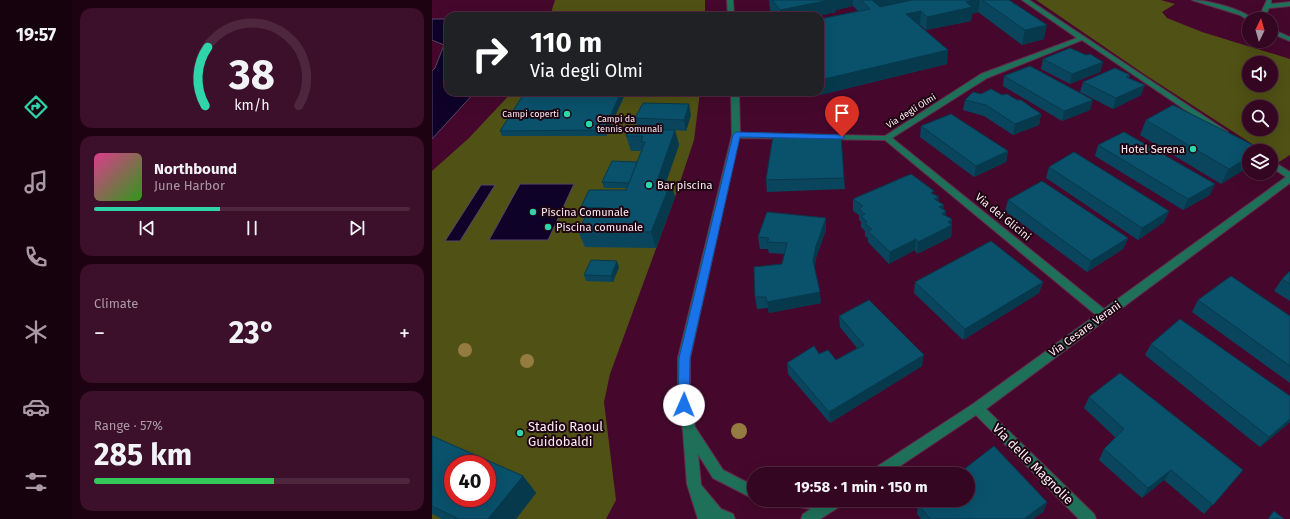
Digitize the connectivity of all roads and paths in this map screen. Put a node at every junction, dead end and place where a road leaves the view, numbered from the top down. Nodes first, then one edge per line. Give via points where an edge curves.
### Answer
1 (730, 0) edge
2 (1025, 0) edge
3 (1195, 0) edge
4 (1268, 3) edge
5 (1290, 4) edge
6 (731, 12) edge
7 (1242, 14) edge
8 (1278, 34) edge
9 (1082, 38) junction
10 (1290, 39) edge
11 (736, 96) edge
12 (736, 135) junction
13 (887, 138) junction
14 (1233, 138) edge
15 (1278, 168) edge
16 (1290, 176) edge
17 (1290, 180) edge
18 (1104, 315) junction
19 (977, 408) junction
20 (689, 431) junction
21 (888, 467) edge
22 (694, 484) junction
23 (747, 490) edge
24 (827, 507) edge
25 (830, 507) edge
26 (704, 519) edge
27 (728, 519) edge
28 (808, 519) edge
29 (819, 519) edge
30 (1089, 519) edge

1 - 6 street
2 - 9 street
3 - 7 street
4 - 5 street
8 - 10 street
9 - 13 street, Via degli Olmi via 984,76
9 - 14 street
11 - 12 street
12 - 13 street, Via degli Olmi
12 - 20 street via 684,358 684,405
13 - 18 street, Via dei Glicini
15 - 16 street
17 - 18 street, Via Cesare Verani
18 - 19 street, Via Cesare Verani
19 - 21 street, Via Cesare Verani
19 - 30 street, Via delle Magnolie
20 - 22 street
20 - 23 street via 718,474
22 - 26 street
22 - 27 street via 716,514
24 - 28 street
25 - 29 street

